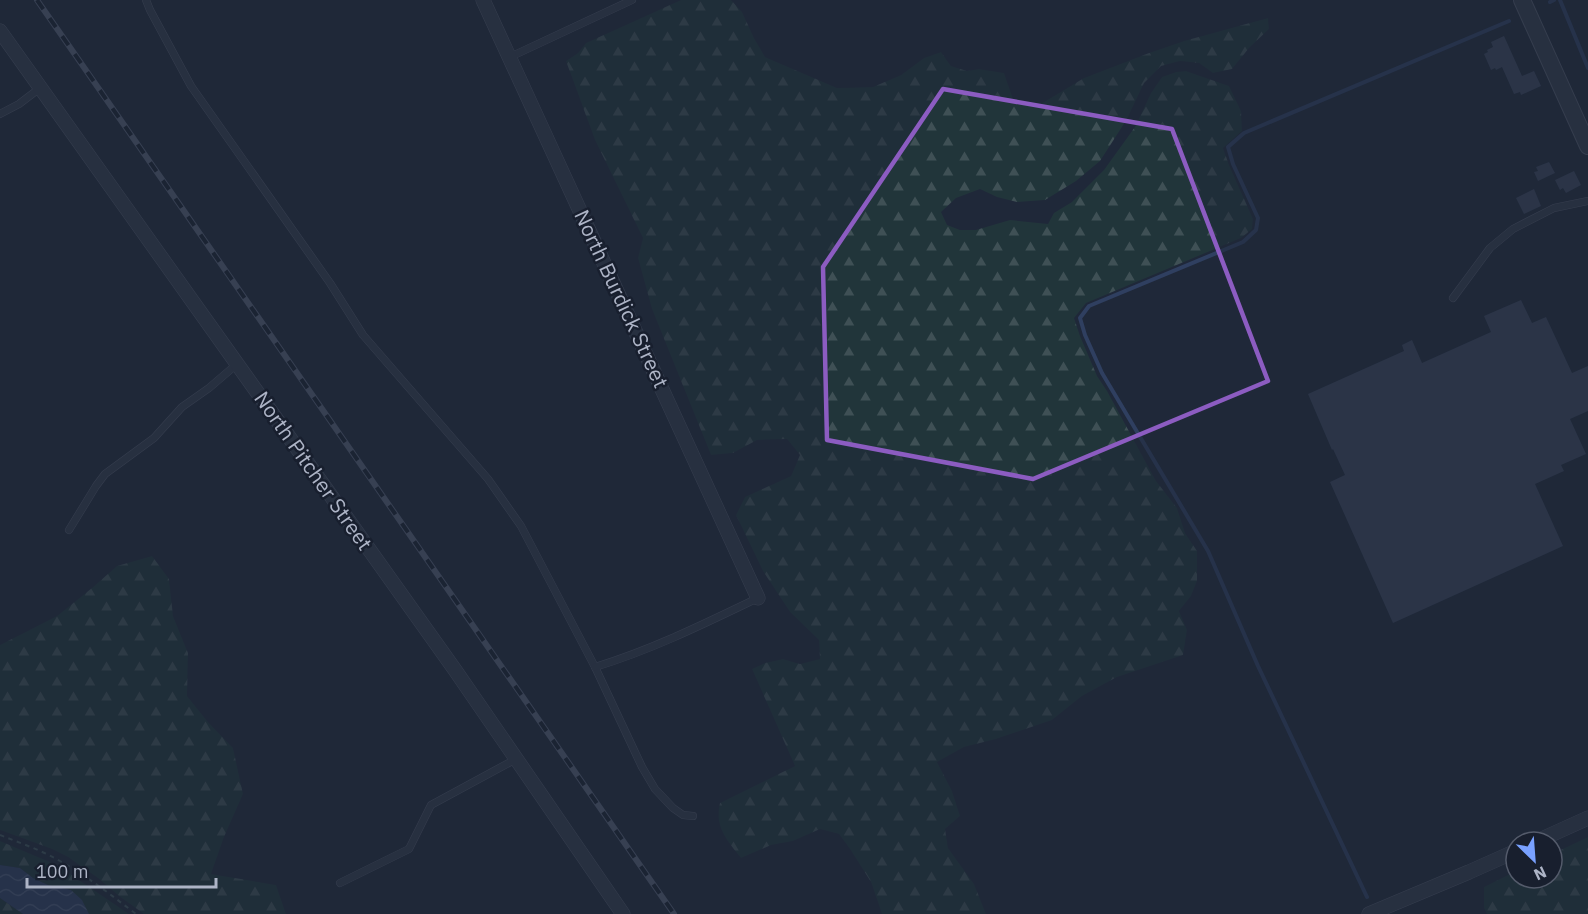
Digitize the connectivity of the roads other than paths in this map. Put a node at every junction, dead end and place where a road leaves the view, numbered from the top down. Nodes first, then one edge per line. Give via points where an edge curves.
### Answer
1 (146, 0) edge
2 (483, 0) edge
3 (632, 0) edge
4 (1522, 0) edge
5 (0, 32) edge
6 (510, 57) junction
7 (40, 88) junction
8 (0, 114) edge
9 (1588, 146) edge
10 (1588, 201) edge
11 (1453, 298) dead end
12 (237, 364) junction
13 (69, 530) dead end
14 (758, 598) joint
15 (595, 667) junction
16 (516, 759) junction
17 (693, 816) dead end
18 (1588, 818) edge
19 (1562, 830) edge
20 (1504, 855) edge
21 (340, 883) dead end
22 (623, 914) edge
23 (1369, 914) edge

1 - 15 lane via 191,86 363,335 488,479 521,526
2 - 6 street, North Burdick Street
3 - 6 lane
4 - 9 street
5 - 7 street, North Pitcher Street
6 - 14 street, North Burdick Street
7 - 8 lane
7 - 12 street, North Pitcher Street
10 - 11 lane via 1554,208 1513,229 1490,248
12 - 13 lane via 182,407 154,438 105,474
12 - 16 street, North Pitcher Street
14 - 15 lane via 690,631
15 - 17 lane via 655,789 682,815
16 - 21 lane via 431,805 410,849
16 - 22 street, North Pitcher Street
18 - 19 street
20 - 23 street

